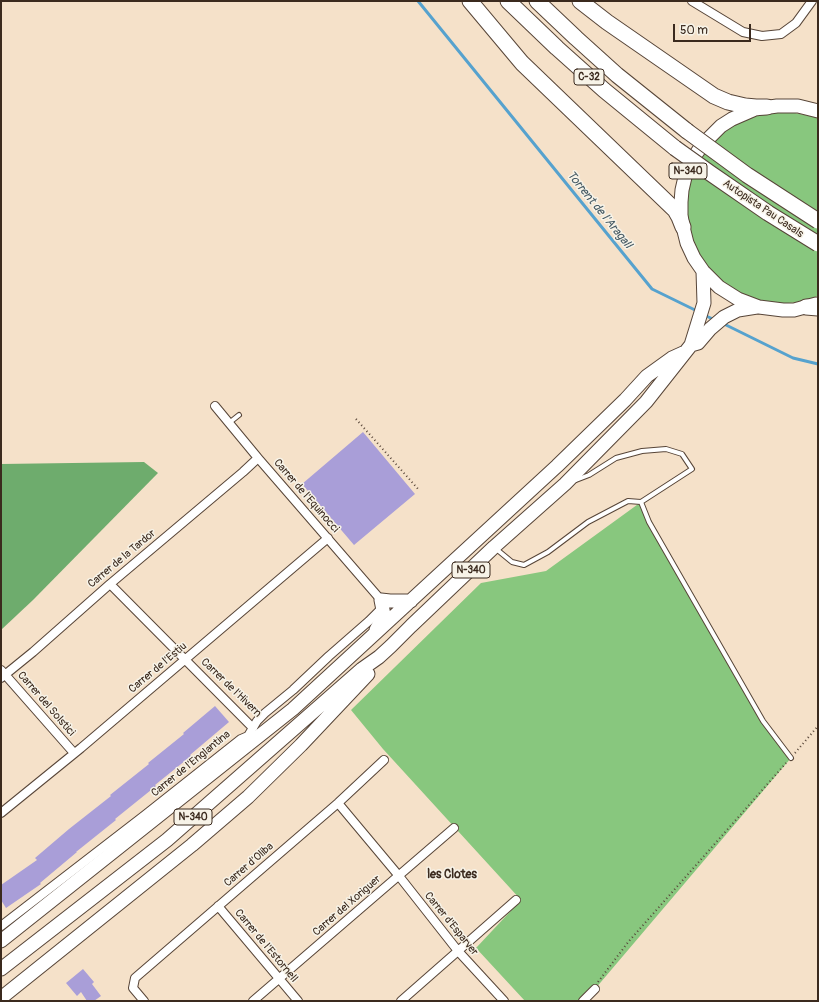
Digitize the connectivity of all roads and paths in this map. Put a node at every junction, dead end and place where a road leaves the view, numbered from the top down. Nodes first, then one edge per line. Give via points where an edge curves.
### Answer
1 (470, 1) edge
2 (508, 1) edge
3 (537, 1) edge
4 (580, 1) edge
5 (692, 1) edge
6 (812, 1) edge
7 (767, 107) junction
8 (815, 108) edge
9 (818, 221) edge
10 (683, 227) junction
11 (818, 244) edge
12 (703, 271) junction
13 (814, 306) edge
14 (759, 307) junction
15 (689, 348) junction
16 (215, 406) dead end
17 (239, 415) dead end
18 (356, 419) dead end
19 (229, 423) junction
20 (258, 458) junction
21 (565, 484) junction
22 (419, 490) dead end
23 (641, 502) junction
24 (328, 538) junction
25 (494, 547) junction
26 (110, 584) junction
27 (411, 601) junction
28 (382, 604) junction
29 (368, 641) junction
30 (379, 657) junction
31 (185, 660) junction
32 (2, 674) edge
33 (294, 708) junction
34 (818, 726) edge
35 (253, 728) junction
36 (74, 754) junction
37 (791, 758) junction
38 (384, 760) dead end
39 (338, 803) junction
40 (1, 813) edge
41 (454, 828) dead end
42 (399, 876) junction
43 (516, 900) dead end
44 (218, 906) junction
45 (1, 926) edge
46 (1, 941) edge
47 (458, 951) junction
48 (1, 969) edge
49 (279, 979) junction
50 (595, 989) joint
51 (1, 998) edge
52 (144, 1001) edge
53 (253, 1001) edge
54 (298, 1001) edge
55 (401, 1001) edge
56 (504, 1001) edge
57 (583, 1001) edge

1 - 10 highway via 522,63 676,210
2 - 11 highway, Autopista Pau Casals / C-32, bridge via 556,48 675,148 768,213
3 - 9 highway, Autopista Pau Casals / C-32, bridge via 617,75 687,131 747,175
4 - 7 highway via 606,22 714,96 745,106
5 - 6 street via 743,32 762,36 781,34 796,23
7 - 8 main road, N-340
7 - 10 main road, N-340 via 732,119 703,144 690,166 684,184 681,202
10 - 12 main road, N-340 via 687,243
12 - 14 main road, N-340 via 728,294
12 - 15 main road, N-340 via 704,303
13 - 14 main road, N-340 via 794,310
14 - 15 main road, N-340 via 738,310 724,317 698,343
15 - 21 main road, N-340 via 646,402
15 - 27 main road via 647,376 557,466
16 - 19 street, Carrer de l'Equinocci
17 - 19 lane
18 - 22 path
19 - 20 street, Carrer de l'Equinocci
20 - 24 street, Carrer de l'Equinocci
20 - 26 street, Carrer de la Tardor
21 - 23 lane via 589,475 616,458 642,451 666,450 682,454 692,469
21 - 25 main road, N-340
23 - 25 lane via 628,501 588,522 548,552 524,565 512,562
23 - 37 lane via 649,522 763,721
24 - 28 street, Carrer de l'Equinocci
24 - 31 street, Carrer de l'Estiu
25 - 30 main road, N-340
26 - 31 street, Carrer de l'Hivern
26 - 32 street, Carrer de la Tardor via 33,652
27 - 28 main road
27 - 29 main road
28 - 29 main road via 384,615
28 - 35 street, Carrer de l'Englantina via 370,621 264,713
29 - 33 main road
30 - 48 main road, N-340 via 362,669 167,840
30 - 51 main road via 369,672 301,745 248,797
31 - 35 street, Carrer de l'Hivern
31 - 36 street, Carrer de l'Estiu
32 - 36 street, Carrer del Solstici
33 - 35 street, Carrer de l'Hivern via 284,710 265,724
33 - 46 main road
34 - 37 path
35 - 45 street, Carrer de l'Englantina via 248,736
36 - 40 street, Carrer de l'Estiu
37 - 50 path via 629,942
38 - 39 street, Carrer d'Oliba
39 - 42 street, Carrer d'Esparver
39 - 44 street, Carrer d'Oliba
41 - 42 street, Carrer del Xoriguer
42 - 47 street, Carrer d'Esparver
42 - 49 street, Carrer del Xoriguer
43 - 47 street
44 - 49 street, Carrer de l'Estornell
44 - 52 street, Carrer d'Oliba via 135,978 133,988
47 - 55 street
47 - 56 street, Carrer d'Esparver
49 - 53 street, Carrer del Xoriguer
49 - 54 street, Carrer de l'Estornell
50 - 57 street

